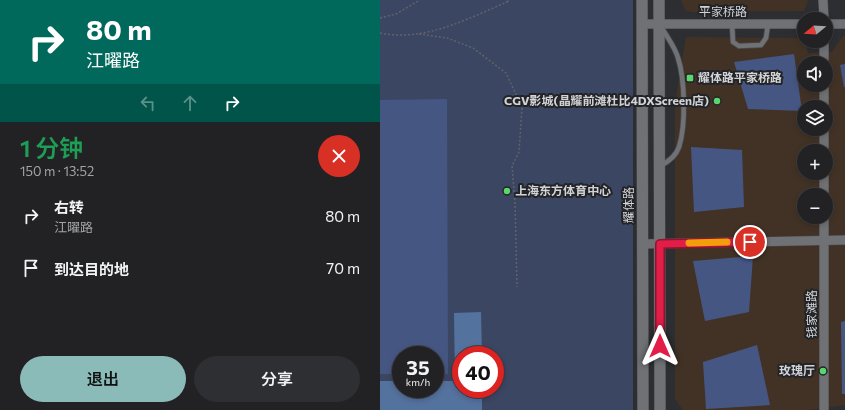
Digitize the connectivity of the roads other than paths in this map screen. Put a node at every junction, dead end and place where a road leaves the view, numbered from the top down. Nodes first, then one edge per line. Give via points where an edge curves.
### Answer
1 (642, 0) edge
2 (659, 0) edge
3 (823, 0) edge
4 (824, 12) edge
5 (642, 24) junction
6 (660, 24) junction
7 (732, 24) junction
8 (768, 24) junction
9 (797, 24) edge
10 (833, 24) edge
11 (845, 24) edge
12 (660, 166) junction
13 (824, 224) edge
14 (845, 240) edge
15 (824, 241) junction
16 (642, 244) junction
17 (660, 244) junction
18 (642, 410) edge
19 (660, 410) edge
20 (824, 410) edge

1 - 5 street, 耀体路
2 - 6 street
3 - 4 street
5 - 6 street, 平家桥路
5 - 16 street, 耀体路
6 - 7 street, 平家桥路
6 - 12 street
6 - 12 lane via 678,56 684,78 679,148 670,161
7 - 8 street, 平家桥路
7 - 8 lane via 733,42 739,46 761,45 766,38
8 - 9 street, 平家桥路
10 - 11 street
12 - 17 street
13 - 15 street, 钱家滩路
14 - 15 street
15 - 17 street
15 - 20 street, 钱家滩路
16 - 17 street
16 - 18 street, 耀体路
17 - 19 street

